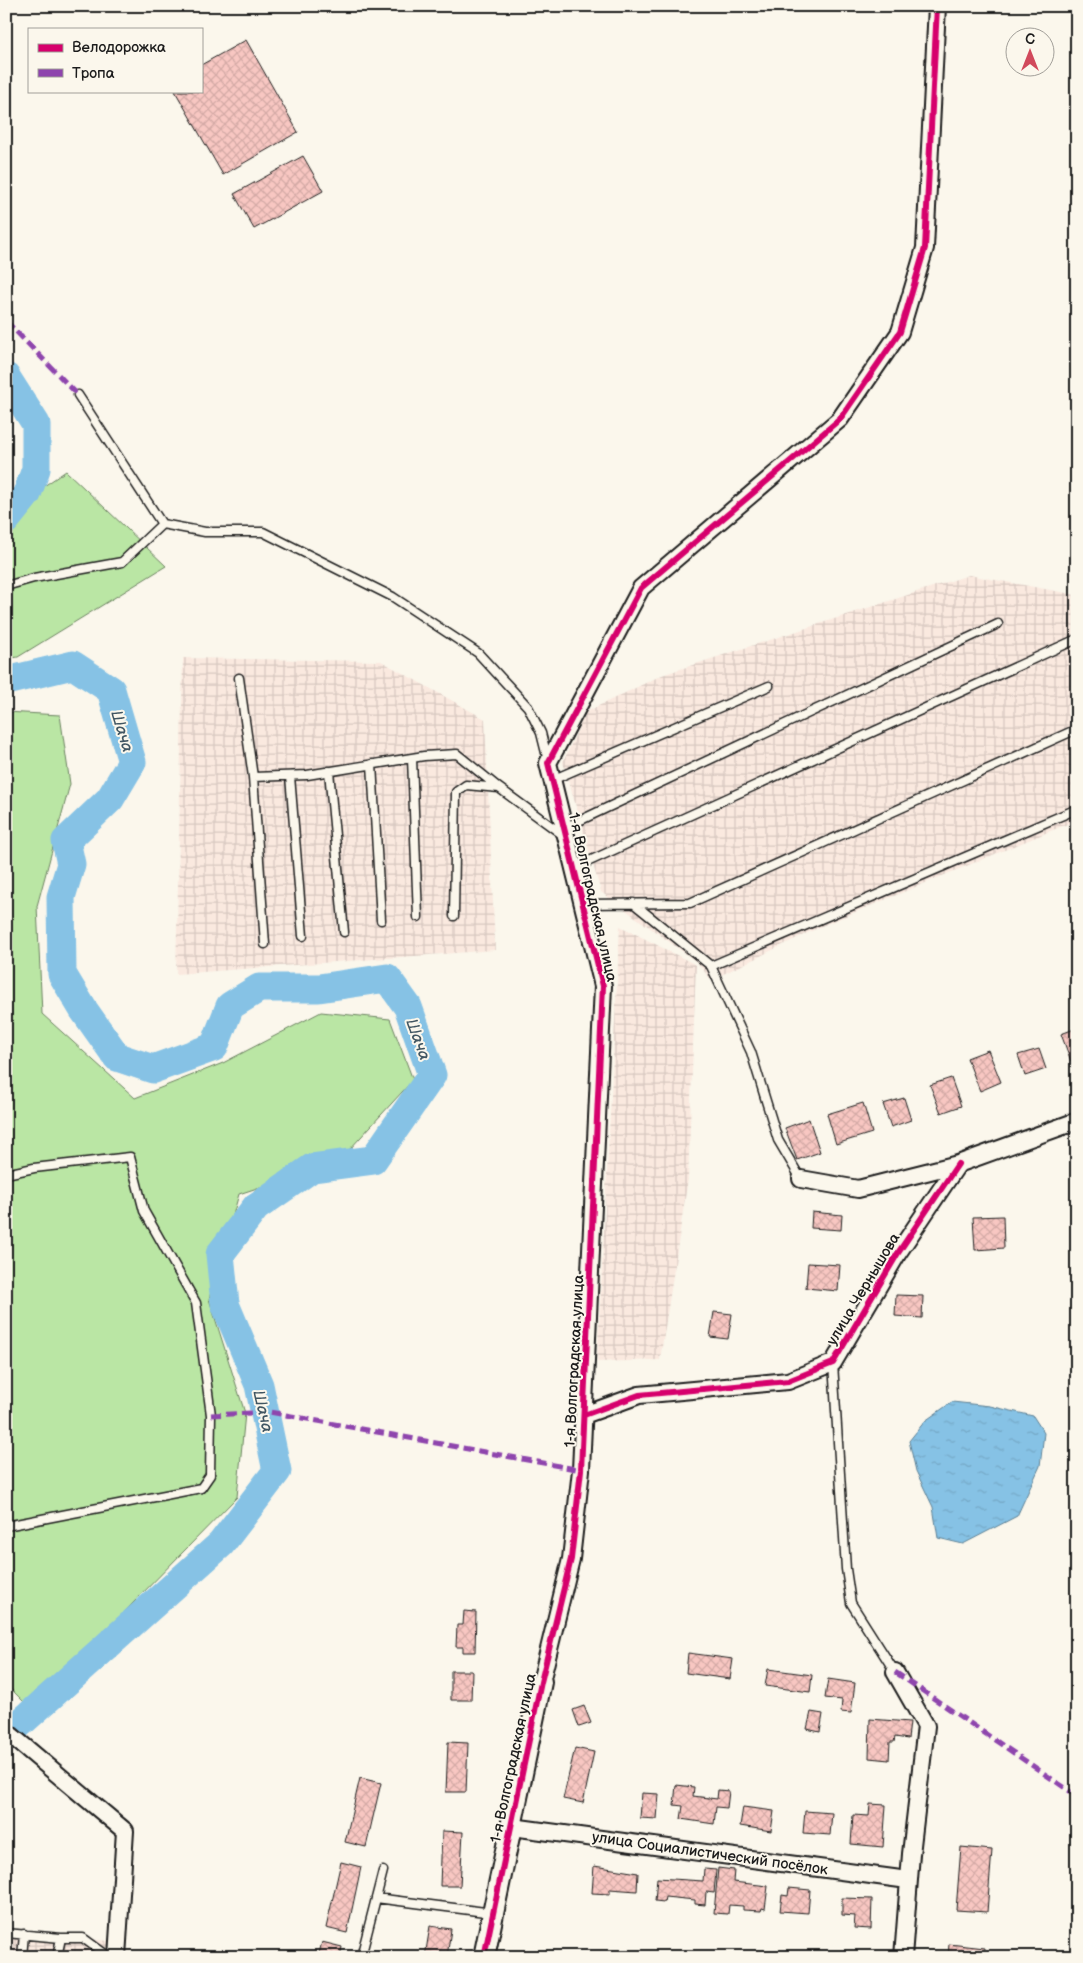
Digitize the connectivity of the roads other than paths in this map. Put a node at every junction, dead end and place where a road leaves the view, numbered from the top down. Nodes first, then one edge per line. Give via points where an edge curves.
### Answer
1 (937, 6) edge
2 (78, 396) dead end
3 (162, 524) junction
4 (6, 586) edge
5 (998, 624) dead end
6 (1077, 639) edge
7 (239, 678) dead end
8 (769, 686) dead end
9 (1077, 729) edge
10 (412, 758) junction
11 (548, 763) junction
12 (372, 764) junction
13 (329, 771) junction
14 (290, 776) junction
15 (253, 777) junction
16 (552, 780) junction
17 (500, 788) junction
18 (1077, 809) edge
19 (565, 833) junction
20 (574, 868) junction
21 (634, 903) junction
22 (583, 904) junction
23 (454, 916) dead end
24 (418, 917) dead end
25 (381, 920) dead end
26 (344, 932) dead end
27 (303, 936) dead end
28 (265, 944) dead end
29 (711, 966) junction
30 (1077, 1122) edge
31 (958, 1164) junction
32 (6, 1174) edge
33 (801, 1178) joint
34 (833, 1363) junction
35 (584, 1415) junction
36 (6, 1526) edge
37 (895, 1672) joint
38 (541, 1682) joint
39 (6, 1731) edge
40 (512, 1827) junction
41 (383, 1871) dead end
42 (908, 1880) junction
43 (376, 1898) junction
44 (493, 1913) junction
45 (6, 1933) edge
46 (24, 1934) junction
47 (61, 1938) junction
48 (22, 1957) edge
49 (58, 1957) edge
50 (109, 1957) edge
51 (117, 1957) edge
52 (361, 1957) edge
53 (484, 1957) edge
54 (903, 1957) edge

1 - 11 street via 925,248 900,332 840,419 641,588
2 - 3 lane
3 - 4 lane via 122,562
3 - 11 lane via 205,532 263,532 393,598 478,653 528,707 541,732
5 - 19 lane
6 - 20 lane
7 - 15 lane
8 - 16 lane
9 - 21 lane via 690,903
10 - 12 lane
10 - 17 lane via 457,754
10 - 24 lane
11 - 16 street, 1-я Волгоградская улица
12 - 13 lane
12 - 25 lane
13 - 14 lane
13 - 26 lane
14 - 15 lane
14 - 27 lane
15 - 28 lane
16 - 19 street, 1-я Волгоградская улица
17 - 19 lane
17 - 23 lane via 466,785 456,792
18 - 29 lane
19 - 20 street, 1-я Волгоградская улица
20 - 22 street, 1-я Волгоградская улица
21 - 22 lane
21 - 29 lane
22 - 35 street, 1-я Волгоградская улица via 603,986
29 - 33 lane via 751,1052 778,1140
30 - 31 street
31 - 33 street via 858,1188
31 - 34 street, улица Чернышова via 898,1253
32 - 36 lane via 130,1157 144,1211 196,1303 211,1415 210,1475 201,1488
34 - 35 street, улица Чернышова via 788,1381 639,1395
34 - 37 lane via 851,1603
35 - 38 street, 1-я Волгоградская улица via 571,1559
37 - 42 street via 926,1726
38 - 40 street, 1-я Волгоградская улица
39 - 51 street via 125,1831
40 - 42 street, улица Социалистический посёлок
40 - 44 street, 1-я Волгоградская улица
41 - 43 lane
42 - 54 street
43 - 44 lane
43 - 52 lane
44 - 53 street, 1-я Волгоградская улица
45 - 46 lane
46 - 47 lane
46 - 48 lane
47 - 49 lane
47 - 50 lane via 83,1938

